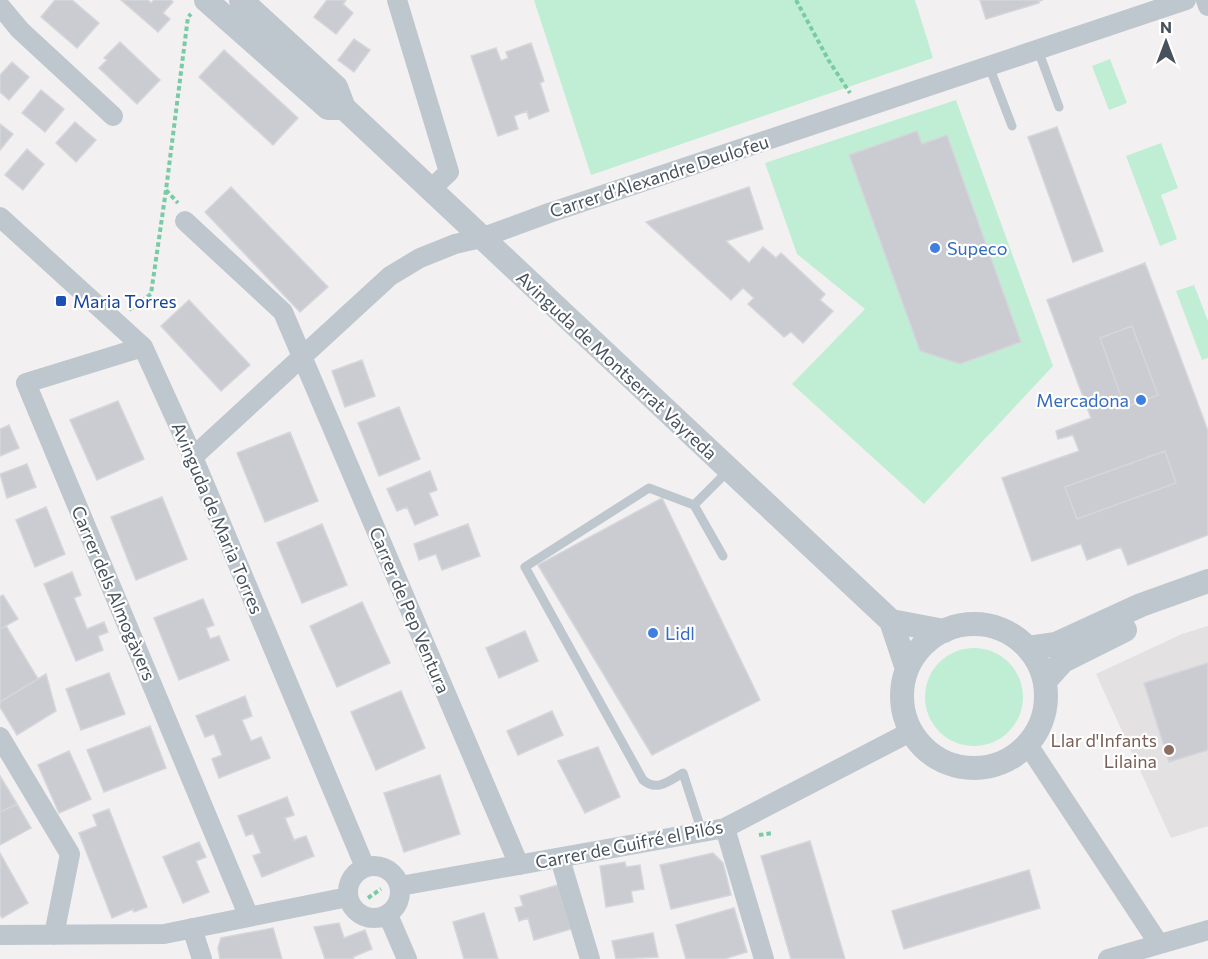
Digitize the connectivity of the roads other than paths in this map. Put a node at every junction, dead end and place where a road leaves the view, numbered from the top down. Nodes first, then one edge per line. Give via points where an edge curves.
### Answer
1 (206, 0) edge
2 (241, 0) edge
3 (397, 0) edge
4 (1186, 0) edge
5 (1206, 0) edge
6 (0, 6) edge
7 (1208, 6) edge
8 (1038, 50) junction
9 (989, 66) junction
10 (1059, 107) dead end
11 (344, 108) junction
12 (113, 116) dead end
13 (1012, 126) dead end
14 (429, 190) junction
15 (0, 217) edge
16 (185, 221) dead end
17 (481, 238) junction
18 (142, 347) junction
19 (302, 355) junction
20 (193, 457) junction
21 (730, 469) junction
22 (694, 505) junction
23 (723, 556) dead end
24 (1208, 581) edge
25 (1208, 596) edge
26 (891, 621) junction
27 (944, 631) junction
28 (1028, 648) junction
29 (907, 669) junction
30 (1045, 681) junction
31 (910, 732) junction
32 (0, 737) edge
33 (1028, 745) junction
34 (725, 828) junction
35 (702, 832) junction
36 (560, 859) junction
37 (519, 865) junction
38 (365, 867) junction
39 (400, 886) junction
40 (348, 897) junction
41 (388, 915) junction
42 (249, 917) junction
43 (192, 928) junction
44 (1208, 930) edge
45 (0, 935) edge
46 (54, 935) junction
47 (1159, 944) junction
48 (202, 959) edge
49 (407, 959) edge
50 (590, 959) edge
51 (764, 959) edge
52 (1108, 959) edge

1 - 11 street, Avinguda de Montserrat Vayreda via 328,108
2 - 11 street, Avinguda de Montserrat Vayreda via 336,87
3 - 14 street via 449,172
4 - 8 street, Carrer d'Alexandre Deulofeu
5 - 7 street
6 - 12 street via 20,30
8 - 9 street, Carrer d'Alexandre Deulofeu
8 - 10 lane
9 - 13 lane
9 - 17 street, Carrer d'Alexandre Deulofeu
11 - 14 street, Avinguda de Montserrat Vayreda
14 - 17 street, Avinguda de Montserrat Vayreda
15 - 18 street, Avinguda de Maria Torres
16 - 19 street, Carrer de Pep Ventura via 283,312
17 - 19 street, Carrer d'Alexandre Deulofeu via 420,258 390,276
17 - 21 street, Avinguda de Montserrat Vayreda
18 - 20 street, Avinguda de Maria Torres
18 - 42 street, Carrer dels Almogàvers via 26,383
19 - 20 street, Carrer d'Alexandre Deulofeu
19 - 37 street, Carrer de Pep Ventura
20 - 38 street, Avinguda de Maria Torres
21 - 22 lane
21 - 26 street, Avinguda de Montserrat Vayreda
22 - 23 lane
22 - 35 lane via 649,488 525,567 643,780 660,786 683,773
24 - 28 street via 1141,604 1056,644
25 - 30 street via 1140,622 1063,661
26 - 27 street
26 - 29 street, Avinguda de Montserrat Vayreda
27 - 28 street via 973,624 993,627
27 - 29 street via 920,649
28 - 30 street
29 - 31 street via 902,689 903,711
30 - 33 street via 1046,704 1040,726
31 - 33 street via 928,753 952,765 980,769 1006,761
31 - 34 street, Carrer de Guifré el Pilós
32 - 46 street via 70,854
33 - 47 street
34 - 35 street, Carrer de Guifré el Pilós
34 - 51 street
35 - 36 street, Carrer de Guifré el Pilós
36 - 37 street, Carrer de Guifré el Pilós
36 - 50 street
37 - 39 street, Carrer de Guifré el Pilós
38 - 39 street via 391,872
38 - 40 street via 355,874
39 - 41 street via 396,907
40 - 41 street via 353,909 363,916 376,919
40 - 42 street
41 - 49 street
42 - 43 street
43 - 46 street via 164,934
43 - 48 street
44 - 47 street
45 - 46 street
47 - 52 street

